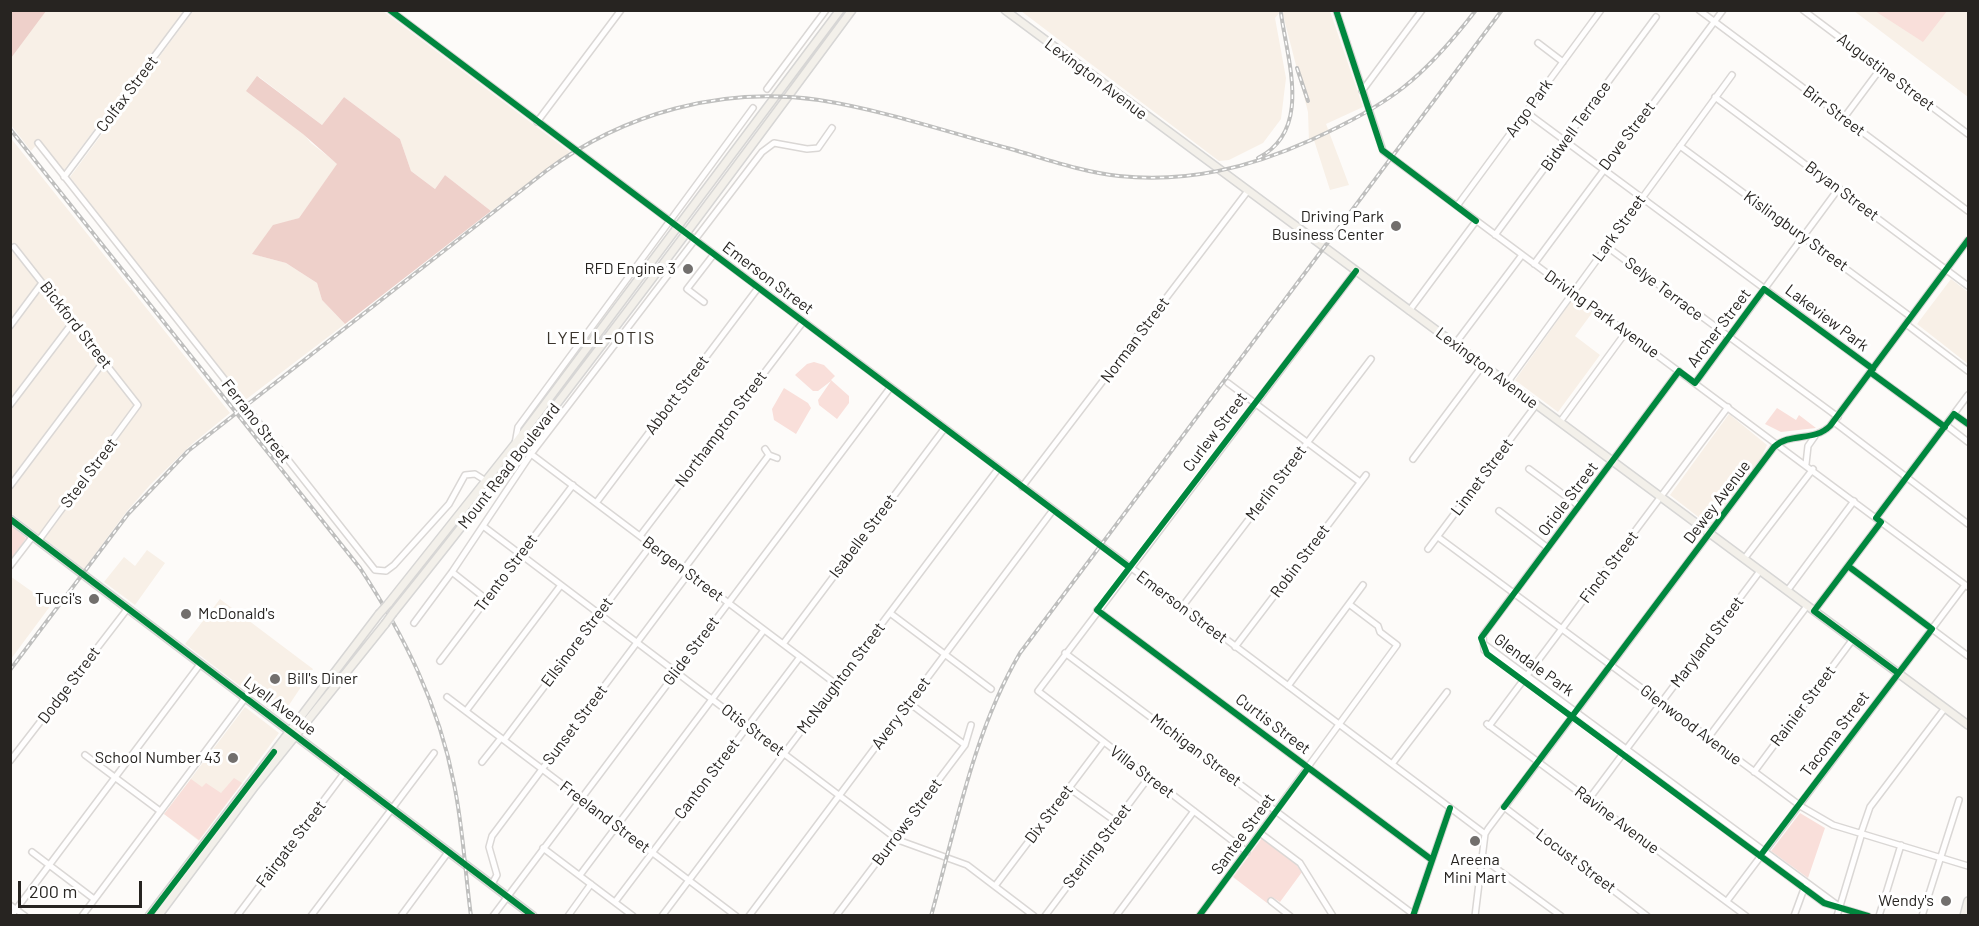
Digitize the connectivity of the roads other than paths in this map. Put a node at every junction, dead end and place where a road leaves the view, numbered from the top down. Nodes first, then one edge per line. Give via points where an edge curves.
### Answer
1 (189, 10) edge
2 (390, 10) edge
3 (621, 10) edge
4 (826, 10) edge
5 (840, 10) edge
6 (852, 10) edge
7 (1005, 10) edge
8 (1336, 10) edge
9 (1422, 10) edge
10 (1699, 10) edge
11 (1723, 10) edge
12 (1803, 10) edge
13 (1599, 11) edge
14 (1656, 17) dead end
15 (1714, 22) junction
16 (1538, 44) dead end
17 (1563, 62) junction
18 (1881, 68) junction
19 (1732, 75) dead end
20 (767, 89) dead end
21 (1362, 91) junction
22 (1715, 97) junction
23 (753, 108) dead end
24 (1526, 112) junction
25 (1843, 119) junction
26 (537, 122) junction
27 (832, 128) dead end
28 (1968, 134) edge
29 (1565, 141) junction
30 (38, 143) dead end
31 (1680, 146) junction
32 (1603, 169) junction
33 (64, 177) junction
34 (1839, 188) junction
35 (1247, 192) junction
36 (1642, 198) junction
37 (1457, 206) junction
38 (1968, 211) edge
39 (1476, 220) junction
40 (674, 225) junction
41 (1495, 235) junction
42 (690, 236) junction
43 (1803, 237) junction
44 (1968, 240) edge
45 (1606, 246) junction
46 (14, 247) dead end
47 (714, 254) junction
48 (1521, 255) junction
49 (1534, 264) junction
50 (1947, 269) junction
51 (1356, 271) junction
52 (42, 283) junction
53 (1968, 286) edge
54 (758, 288) junction
55 (1764, 289) junction
56 (1572, 292) junction
57 (704, 302) dead end
58 (1409, 311) junction
59 (1911, 317) junction
60 (73, 322) junction
61 (802, 322) junction
62 (1906, 324) junction
63 (10, 326) edge
64 (1626, 332) junction
65 (1728, 337) junction
66 (1455, 344) junction
67 (1371, 360) dead end
68 (104, 361) junction
69 (1483, 365) junction
70 (1872, 370) junction
71 (1679, 371) junction
72 (1968, 371) edge
73 (1228, 383) dead end
74 (1507, 383) junction
75 (1695, 383) junction
76 (890, 388) junction
77 (1968, 395) edge
78 (1254, 403) junction
79 (10, 405) edge
80 (138, 405) joint
81 (1536, 405) junction
82 (1728, 407) junction
83 (1954, 414) junction
84 (1836, 420) junction
85 (1560, 423) junction
86 (1968, 424) edge
87 (1945, 426) junction
88 (944, 429) junction
89 (1815, 436) junction
90 (1307, 442) junction
91 (1968, 442) edge
92 (1778, 443) junction
93 (765, 449) dead end
94 (531, 454) junction
95 (770, 455) junction
96 (777, 458) dead end
97 (1413, 459) dead end
98 (1612, 461) junction
99 (1806, 464) junction
100 (998, 469) junction
101 (1813, 469) junction
102 (1529, 470) dead end
103 (505, 473) junction
104 (1366, 475) dead end
105 (1906, 477) junction
106 (486, 481) junction
107 (1360, 482) junction
108 (573, 485) junction
109 (10, 486) edge
110 (1022, 488) junction
111 (1661, 497) junction
112 (1854, 501) junction
113 (483, 502) junction
114 (596, 503) junction
115 (1579, 506) junction
116 (1053, 510) junction
117 (1498, 511) dead end
118 (10, 519) edge
119 (1878, 520) junction
120 (1968, 524) edge
121 (483, 526) junction
122 (1710, 533) junction
123 (640, 536) junction
124 (1438, 537) junction
125 (36, 538) junction
126 (651, 544) junction
127 (1548, 548) junction
128 (1428, 549) dead end
129 (520, 554) junction
130 (1744, 559) junction
131 (10, 566) edge
132 (1848, 566) junction
133 (1129, 567) junction
134 (686, 571) junction
135 (1760, 571) junction
136 (452, 572) junction
137 (561, 585) junction
138 (1363, 585) dead end
139 (1967, 586) edge
140 (1787, 591) junction
141 (1514, 593) junction
142 (486, 599) junction
143 (728, 603) junction
144 (1349, 603) junction
145 (1807, 606) junction
146 (1182, 607) junction
147 (128, 608) junction
148 (1097, 610) junction
149 (1814, 611) junction
150 (890, 613) junction
151 (599, 614) junction
152 (414, 623) dead end
153 (1562, 629) junction
154 (1932, 629) junction
155 (764, 630) junction
156 (1852, 639) junction
157 (637, 642) junction
158 (1482, 643) joint
159 (783, 644) junction
160 (1235, 646) junction
161 (1065, 653) junction
162 (945, 654) junction
163 (1968, 656) edge
164 (800, 657) junction
165 (440, 661) dead end
166 (201, 663) junction
167 (1611, 665) junction
168 (676, 672) junction
169 (1898, 673) junction
170 (1525, 678) junction
171 (836, 684) junction
172 (1288, 686) junction
173 (991, 688) dead end
174 (1038, 691) joint
175 (1447, 692) dead end
176 (246, 697) junction
177 (447, 697) dead end
178 (712, 699) junction
179 (908, 702) junction
180 (1661, 703) junction
181 (1945, 708) junction
182 (466, 711) junction
183 (1574, 714) junction
184 (970, 725) dead end
185 (1340, 725) junction
186 (1488, 725) joint
187 (748, 726) junction
188 (1968, 726) edge
189 (293, 733) junction
190 (1708, 738) junction
191 (502, 739) junction
192 (1103, 743) junction
193 (965, 745) junction
194 (1624, 752) junction
195 (434, 753) dead end
196 (784, 753) junction
197 (85, 755) dead end
198 (10, 761) edge
199 (482, 762) dead end
200 (1538, 762) junction
201 (1392, 764) junction
202 (1308, 768) junction
203 (542, 769) junction
204 (345, 772) junction
205 (1754, 772) junction
206 (115, 777) junction
207 (1149, 777) junction
208 (1070, 788) junction
209 (839, 795) junction
210 (581, 798) junction
211 (1589, 799) junction
212 (1959, 800) dead end
213 (1799, 805) junction
214 (1504, 807) junction
215 (392, 808) junction
216 (1450, 808) junction
217 (1276, 810) junction
218 (160, 811) junction
219 (1194, 811) junction
220 (1115, 821) junction
221 (617, 826) junction
222 (1260, 832) junction
223 (1862, 833) junction
224 (1485, 834) junction
225 (895, 837) junction
226 (1901, 845) junction
227 (543, 848) junction
228 (449, 851) junction
229 (32, 852) dead end
230 (652, 852) junction
231 (1247, 852) junction
232 (1762, 854) junction
233 (1940, 857) junction
234 (1482, 858) junction
235 (1432, 860) junction
236 (49, 865) junction
237 (1968, 866) edge
238 (580, 876) junction
239 (689, 880) junction
240 (492, 884) junction
241 (591, 884) junction
242 (995, 886) junction
243 (1805, 886) junction
244 (508, 896) junction
245 (94, 899) junction
246 (1271, 901) dead end
247 (1727, 901) junction
248 (615, 902) junction
249 (1968, 902) edge
250 (13, 907) edge
251 (1840, 907) junction
252 (1024, 908) junction
253 (1413, 914) edge
254 (11, 915) edge
255 (25, 915) edge
256 (82, 915) edge
257 (149, 915) edge
258 (158, 915) edge
259 (237, 915) edge
260 (311, 915) edge
261 (401, 915) edge
262 (493, 915) edge
263 (533, 915) edge
264 (568, 915) edge
265 (633, 915) edge
266 (662, 915) edge
267 (736, 915) edge
268 (749, 915) edge
269 (836, 915) edge
270 (1018, 915) edge
271 (1034, 915) edge
272 (1045, 915) edge
273 (1116, 915) edge
274 (1201, 915) edge
275 (1288, 915) edge
276 (1333, 915) edge
277 (1475, 915) edge
278 (1561, 915) edge
279 (1647, 915) edge
280 (1746, 915) edge
281 (1794, 915) edge
282 (1837, 915) edge
283 (1869, 915) edge
284 (1879, 915) edge
285 (1922, 915) edge
286 (1964, 915) edge

1 - 33 street, Colfax Street
2 - 26 street, Emerson Street
3 - 26 street
4 - 20 street
5 - 40 main road, Mount Read Boulevard
6 - 42 main road, Mount Read Boulevard
7 - 35 main road, Lexington Avenue
8 - 21 street, Driving Park Avenue
9 - 21 street
10 - 15 street, Birr Street
11 - 15 street, Dove Street
12 - 18 street, Augustine Street
13 - 17 street, Argo Park
14 - 29 street, Bidwell Terrace
15 - 25 street, Birr Street
15 - 32 street, Dove Street
16 - 17 street
17 - 24 street, Argo Park
18 - 25 street
18 - 28 street, Augustine Street
19 - 22 street, Lark Street
21 - 37 street, Driving Park Avenue via 1383,151
22 - 31 street, Lark Street
22 - 34 street, Bryan Street
23 - 40 street, Mount Read Boulevard
24 - 29 street, Lakeview Park
24 - 37 street, Argo Park
25 - 38 street, Birr Street
26 - 40 street, Emerson Street
27 - 42 street via 822,145 813,149 774,143 766,147
29 - 32 street, Lakeview Park
29 - 41 street, Bidwell Terrace
30 - 33 street, Ferrano Street
31 - 36 street, Lark Street
31 - 43 street, Kislingbury Street
32 - 36 street, Lakeview Park
32 - 49 street, Dove Street
33 - 106 street, Ferrano Street via 375,570 386,571 394,565 449,504 465,475 475,474
34 - 43 street, Archer Street
34 - 50 street, Bryan Street
35 - 51 main road, Lexington Avenue
35 - 110 street, Norman Street
36 - 45 street, Lark Street
36 - 55 street, Lakeview Park
37 - 39 street, Driving Park Avenue
39 - 41 street, Driving Park Avenue
39 - 58 street
40 - 42 street, Emerson Street
40 - 106 main road, Mount Read Boulevard
41 - 48 street, Driving Park Avenue
42 - 47 street, Emerson Street
42 - 94 street, Mount Read Boulevard
42 - 103 main road, Mount Read Boulevard
43 - 55 street, Archer Street
43 - 59 street, Kislingbury Street
44 - 50 street
45 - 56 street, Lark Street
45 - 65 street, Selye Terrace
46 - 52 street, Bickford Street
47 - 54 street, Emerson Street
47 - 57 street via 687,289
48 - 49 street, Driving Park Avenue
48 - 66 street
49 - 56 street, Driving Park Avenue
50 - 53 street, Bryan Street
50 - 59 street
51 - 58 main road, Lexington Avenue
51 - 78 street, Curlew Street
52 - 60 street, Bickford Street
52 - 63 street
54 - 61 street, Emerson Street
54 - 114 street, Abbott Street
55 - 65 street, Archer Street
55 - 70 street, Lakeview Park
56 - 64 street, Driving Park Avenue
56 - 74 street, Lark Street
58 - 66 main road, Lexington Avenue
59 - 62 street
60 - 68 street, Bickford Street
60 - 79 street
61 - 76 street, Emerson Street
61 - 123 street, Northampton Street
62 - 70 street
62 - 72 street
64 - 71 street, Driving Park Avenue
64 - 85 street
65 - 75 street, Archer Street
65 - 84 street, Selye Terrace
66 - 69 main road, Lexington Avenue
67 - 90 street, Merlin Street
68 - 80 street, Bickford Street
68 - 109 street
69 - 74 main road, Lexington Avenue
69 - 97 street
70 - 84 street
70 - 87 street, Lakeview Park
71 - 75 street, Driving Park Avenue
71 - 98 street, Oriole Street
73 - 78 street
74 - 81 main road, Lexington Avenue
75 - 82 street, Driving Park Avenue
76 - 88 street, Emerson Street
76 - 143 street, Glide Street
77 - 83 street
78 - 90 street
78 - 133 street, Curlew Street
80 - 125 street, Steel Street
81 - 85 main road, Lexington Avenue
81 - 124 street, Linnet Street
82 - 92 street, Driving Park Avenue
82 - 111 street, Finch Street
83 - 86 street
83 - 87 street
84 - 89 street
84 - 105 street, Selye Terrace
85 - 98 main road, Lexington Avenue
87 - 91 street, Lakeview Park
87 - 105 street
88 - 100 street, Emerson Street
88 - 159 street, Isabelle Street
89 - 92 street
89 - 99 street via 1808,446
90 - 107 street
90 - 146 street, Merlin Street
92 - 99 street, Driving Park Avenue
92 - 122 street, Dewey Avenue
93 - 95 street
94 - 108 street, Bergen Street
94 - 121 street, Mount Read Boulevard
95 - 96 street
95 - 134 street, Sunset Street
98 - 111 main road, Lexington Avenue
98 - 115 street, Oriole Street
99 - 101 street, Driving Park Avenue
100 - 110 street, Emerson Street
100 - 150 street, McNaughton Street
101 - 112 street, Driving Park Avenue
101 - 130 street
102 - 115 street
103 - 106 main road
103 - 113 main road, Mount Read Boulevard
104 - 107 street, Robin Street
105 - 119 street
105 - 120 street, Selye Terrace
106 - 113 main road
106 - 189 main road, Mount Read Boulevard, bridge via 380,614
107 - 160 street, Robin Street
108 - 114 street, Bergen Street
108 - 129 street, Trento Street
110 - 116 street, Emerson Street
111 - 122 main road, Lexington Avenue
111 - 153 street, Finch Street
112 - 119 street, Driving Park Avenue
112 - 140 street
113 - 189 main road, Mount Read Boulevard, bridge
114 - 123 street, Bergen Street
115 - 127 street, Oriole Street
116 - 133 street, Emerson Street
116 - 162 street, Avery Street
117 - 127 street
118 - 125 main road, Lyell Avenue
119 - 132 street
119 - 139 street, Driving Park Avenue
121 - 129 street, Otis Street
121 - 136 street, Mount Read Boulevard
122 - 130 main road, Lexington Avenue
122 - 167 street, Dewey Avenue
123 - 126 street, Bergen Street
124 - 128 street, Linnet Street
124 - 141 street, Glenwood Avenue
125 - 131 street, Steel Street
125 - 147 main road, Lyell Avenue
126 - 134 street, Bergen Street
126 - 151 street, Ellsinore Street
127 - 141 street, Oriole Street
129 - 137 street, Otis Street
129 - 142 street, Trento Street
130 - 135 main road, Lexington Avenue
132 - 149 street
132 - 154 street
133 - 146 street, Emerson Street
133 - 148 street, Curlew Street
134 - 143 street, Bergen Street
134 - 157 street, Sunset Street
135 - 140 main road, Lexington Avenue
135 - 180 street, Maryland Street
136 - 142 street
136 - 152 street, Mount Read Boulevard
137 - 151 street, Otis Street
137 - 182 street
138 - 144 street
139 - 154 street, Tacoma Street
140 - 145 main road, Lexington Avenue
141 - 153 street, Glenwood Avenue
141 - 158 street, Oriole Street via 1483,635
142 - 165 street, Trento Street
143 - 155 street, Bergen Street
143 - 168 street, Glide Street
144 - 172 street
144 - 185 street, Santee Street via 1397,645
145 - 149 main road, Lexington Avenue
145 - 190 street
146 - 160 street, Emerson Street
147 - 166 main road, Lyell Avenue
147 - 198 street, Dodge Street
148 - 161 street, Curlew Street
148 - 202 street, Curtis Street
149 - 156 main road, Lexington Avenue
150 - 162 street
150 - 171 street, McNaughton Street
151 - 157 street, Otis Street
151 - 191 street, Ellsinore Street
153 - 167 street, Glenwood Avenue
153 - 170 street, Finch Street
154 - 163 street
154 - 169 street, Tacoma Street
155 - 159 street, Bergen Street
155 - 178 street
156 - 169 main road, Lexington Avenue
156 - 205 street, Rainier Street
157 - 168 street, Otis Street
157 - 203 street, Sunset Street
158 - 170 street, Glendale Park via 1486,653
159 - 164 street, Bergen Street
160 - 172 street, Emerson Street
161 - 174 street, Curlew Street
161 - 217 street, Michigan Street
162 - 173 street
162 - 179 street, Avery Street
164 - 171 street, Bergen Street
164 - 187 street, Canton Street
166 - 176 main road, Lyell Avenue
166 - 206 street
167 - 180 street, Glenwood Avenue
167 - 183 street, Dewey Avenue
168 - 178 street, Otis Street
168 - 210 street, Glide Street
169 - 181 main road, Lexington Avenue
169 - 213 street, Tacoma Street
170 - 183 street, Glendale Park
170 - 186 street, Finch Street
171 - 196 street, McNaughton Street
172 - 185 street, Emerson Street
174 - 192 street, Villa Street
175 - 201 street
176 - 189 main road, Lyell Avenue
176 - 218 street
177 - 182 street, Freeland Street
178 - 187 street, Otis Street
178 - 221 street
179 - 193 street
179 - 209 street, Avery Street
180 - 190 street, Glenwood Avenue
180 - 194 street, Maryland Street
181 - 188 main road, Lexington Avenue
181 - 223 street via 1870,807
182 - 191 street, Freeland Street
183 - 194 street, Glendale Park
183 - 200 street, Dewey Avenue
184 - 193 street, Burrows Street
185 - 201 street, Emerson Street
185 - 202 street, Santee Street
186 - 200 street, Ravine Avenue
187 - 196 street, Otis Street
187 - 230 street, Canton Street
189 - 204 main road, Lyell Avenue
189 - 257 main road, Mount Read Boulevard
189 - 258 main road, Mount Read Boulevard
190 - 205 street, Glenwood Avenue
191 - 199 street, Ellsinore Street
191 - 203 street, Freeland Street
192 - 207 street, Villa Street
192 - 208 street, Dix Street
193 - 225 street, Burrows Street
194 - 211 street, Maryland Street
194 - 232 street, Glendale Park
195 - 215 street
196 - 209 street, Otis Street
196 - 239 street, McNaughton Street
197 - 206 street
200 - 211 street, Ravine Avenue
200 - 214 street, Dewey Avenue
201 - 216 street, Emerson Street
202 - 217 street, Santee Street
202 - 235 street, Curtis Street
203 - 210 street, Freeland Street
203 - 240 street, Sunset Street via 490,838 497,875
204 - 215 main road, Lyell Avenue
204 - 259 street, Fairgate Street
205 - 213 street, Glenwood Avenue
206 - 218 street
206 - 236 street
207 - 219 street, Villa Street
207 - 220 street, Sterling Street
208 - 220 street
208 - 242 street, Dix Street
209 - 225 street, Otis Street
209 - 268 street, Avery Street
210 - 221 street, Freeland Street
210 - 227 street, Glide Street
211 - 247 street, Ravine Avenue
212 - 233 street
213 - 223 street, Glenwood Avenue via 1826,822
213 - 232 street, Tacoma Street
214 - 224 street, Dewey Avenue
214 - 279 street, Locust Street
215 - 228 main road, Lyell Avenue
215 - 260 street
216 - 224 street, Emerson Street
216 - 235 street
217 - 222 street, Santee Street
217 - 253 street, Michigan Street
218 - 245 street
219 - 231 street, Villa Street
219 - 273 street
220 - 272 street, Sterling Street
221 - 230 street, Freeland Street
221 - 238 street
222 - 231 street, Santee Street
222 - 276 street via 1300,863
223 - 226 street, Glenwood Avenue
223 - 251 street
224 - 234 street, Dewey Avenue
225 - 242 street, Otis Street via 965,864
225 - 269 street, Burrows Street
226 - 233 street, Glenwood Avenue
226 - 284 street
227 - 238 street
227 - 244 street, Glide Street
228 - 240 main road, Lyell Avenue
228 - 261 street
229 - 236 street
230 - 239 street, Freeland Street
230 - 248 street, Canton Street
231 - 274 street, Santee Street
232 - 243 street, Glendale Park
232 - 247 street, Tacoma Street
233 - 237 street, Glenwood Avenue
233 - 285 street
234 - 277 street, Dewey Avenue
234 - 278 street
235 - 253 street
236 - 245 street
236 - 250 street
238 - 241 street
239 - 266 street, McNaughton Street
239 - 267 street, Freeland Street
240 - 244 main road, Lyell Avenue
241 - 248 street
241 - 264 street
242 - 252 street, Otis Street
243 - 251 street, Glendale Park via 1828,906
243 - 281 street
244 - 262 street, Glide Street
244 - 263 main road, Lyell Avenue
245 - 256 street
246 - 275 street
247 - 280 street, Ravine Avenue
248 - 265 street
249 - 286 main road
250 - 254 street
250 - 255 street
251 - 282 street
251 - 283 street, Glendale Park
252 - 270 street
252 - 271 street, Otis Street

